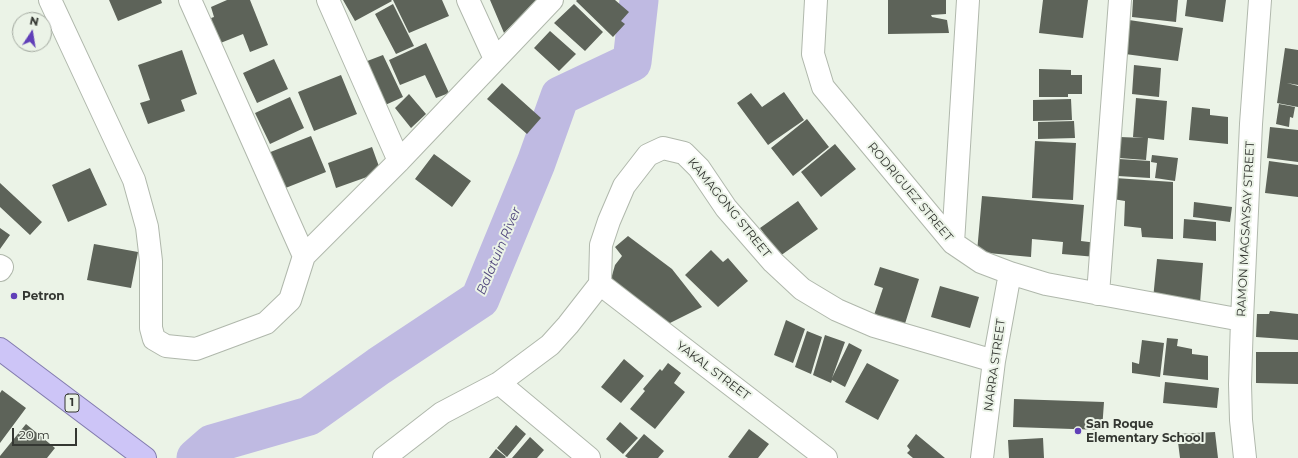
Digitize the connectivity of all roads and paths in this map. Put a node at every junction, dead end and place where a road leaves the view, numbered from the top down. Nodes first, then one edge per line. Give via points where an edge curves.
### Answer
1 (50, 0) edge
2 (190, 0) edge
3 (328, 0) edge
4 (468, 0) edge
5 (552, 0) edge
6 (816, 0) edge
7 (968, 0) edge
8 (1120, 0) edge
9 (1260, 0) edge
10 (495, 59) junction
11 (399, 161) junction
12 (953, 243) junction
13 (304, 256) junction
14 (0, 266) edge
15 (0, 270) edge
16 (1010, 273) junction
17 (600, 284) junction
18 (1098, 294) junction
19 (1242, 320) junction
20 (0, 349) edge
21 (994, 361) junction
22 (499, 383) junction
23 (388, 457) edge
24 (145, 458) edge
25 (589, 458) edge
26 (826, 458) edge
27 (982, 458) edge
28 (1245, 458) edge

1 - 13 street via 134,180 147,227 151,268 151,328 154,339 166,346 196,349 266,323 290,300
2 - 13 street
3 - 11 street
4 - 10 street
5 - 10 street
6 - 12 street, RODRIGUEZ STREET via 813,54 823,87
7 - 12 street
8 - 18 street
9 - 19 street, RAMON MAGSAYSAY STREET via 1251,124
10 - 11 street
11 - 13 street
12 - 16 street, RODRIGUEZ STREET via 981,262
14 - 15 street
16 - 18 street, RODRIGUEZ STREET via 1046,284
16 - 21 street, NARRA STREET
17 - 21 street, KAMAGONG STREET via 601,245 624,186 648,155 663,148 684,153 698,168 726,208 768,256 802,289 837,310 874,326
17 - 22 street via 550,345
17 - 26 street, YAKAL STREET
18 - 19 street, RODRIGUEZ STREET
19 - 28 street, RAMON MAGSAYSAY STREET via 1240,391
20 - 24 main road, 1
21 - 27 street, NARRA STREET
22 - 23 street via 442,413
22 - 25 street

